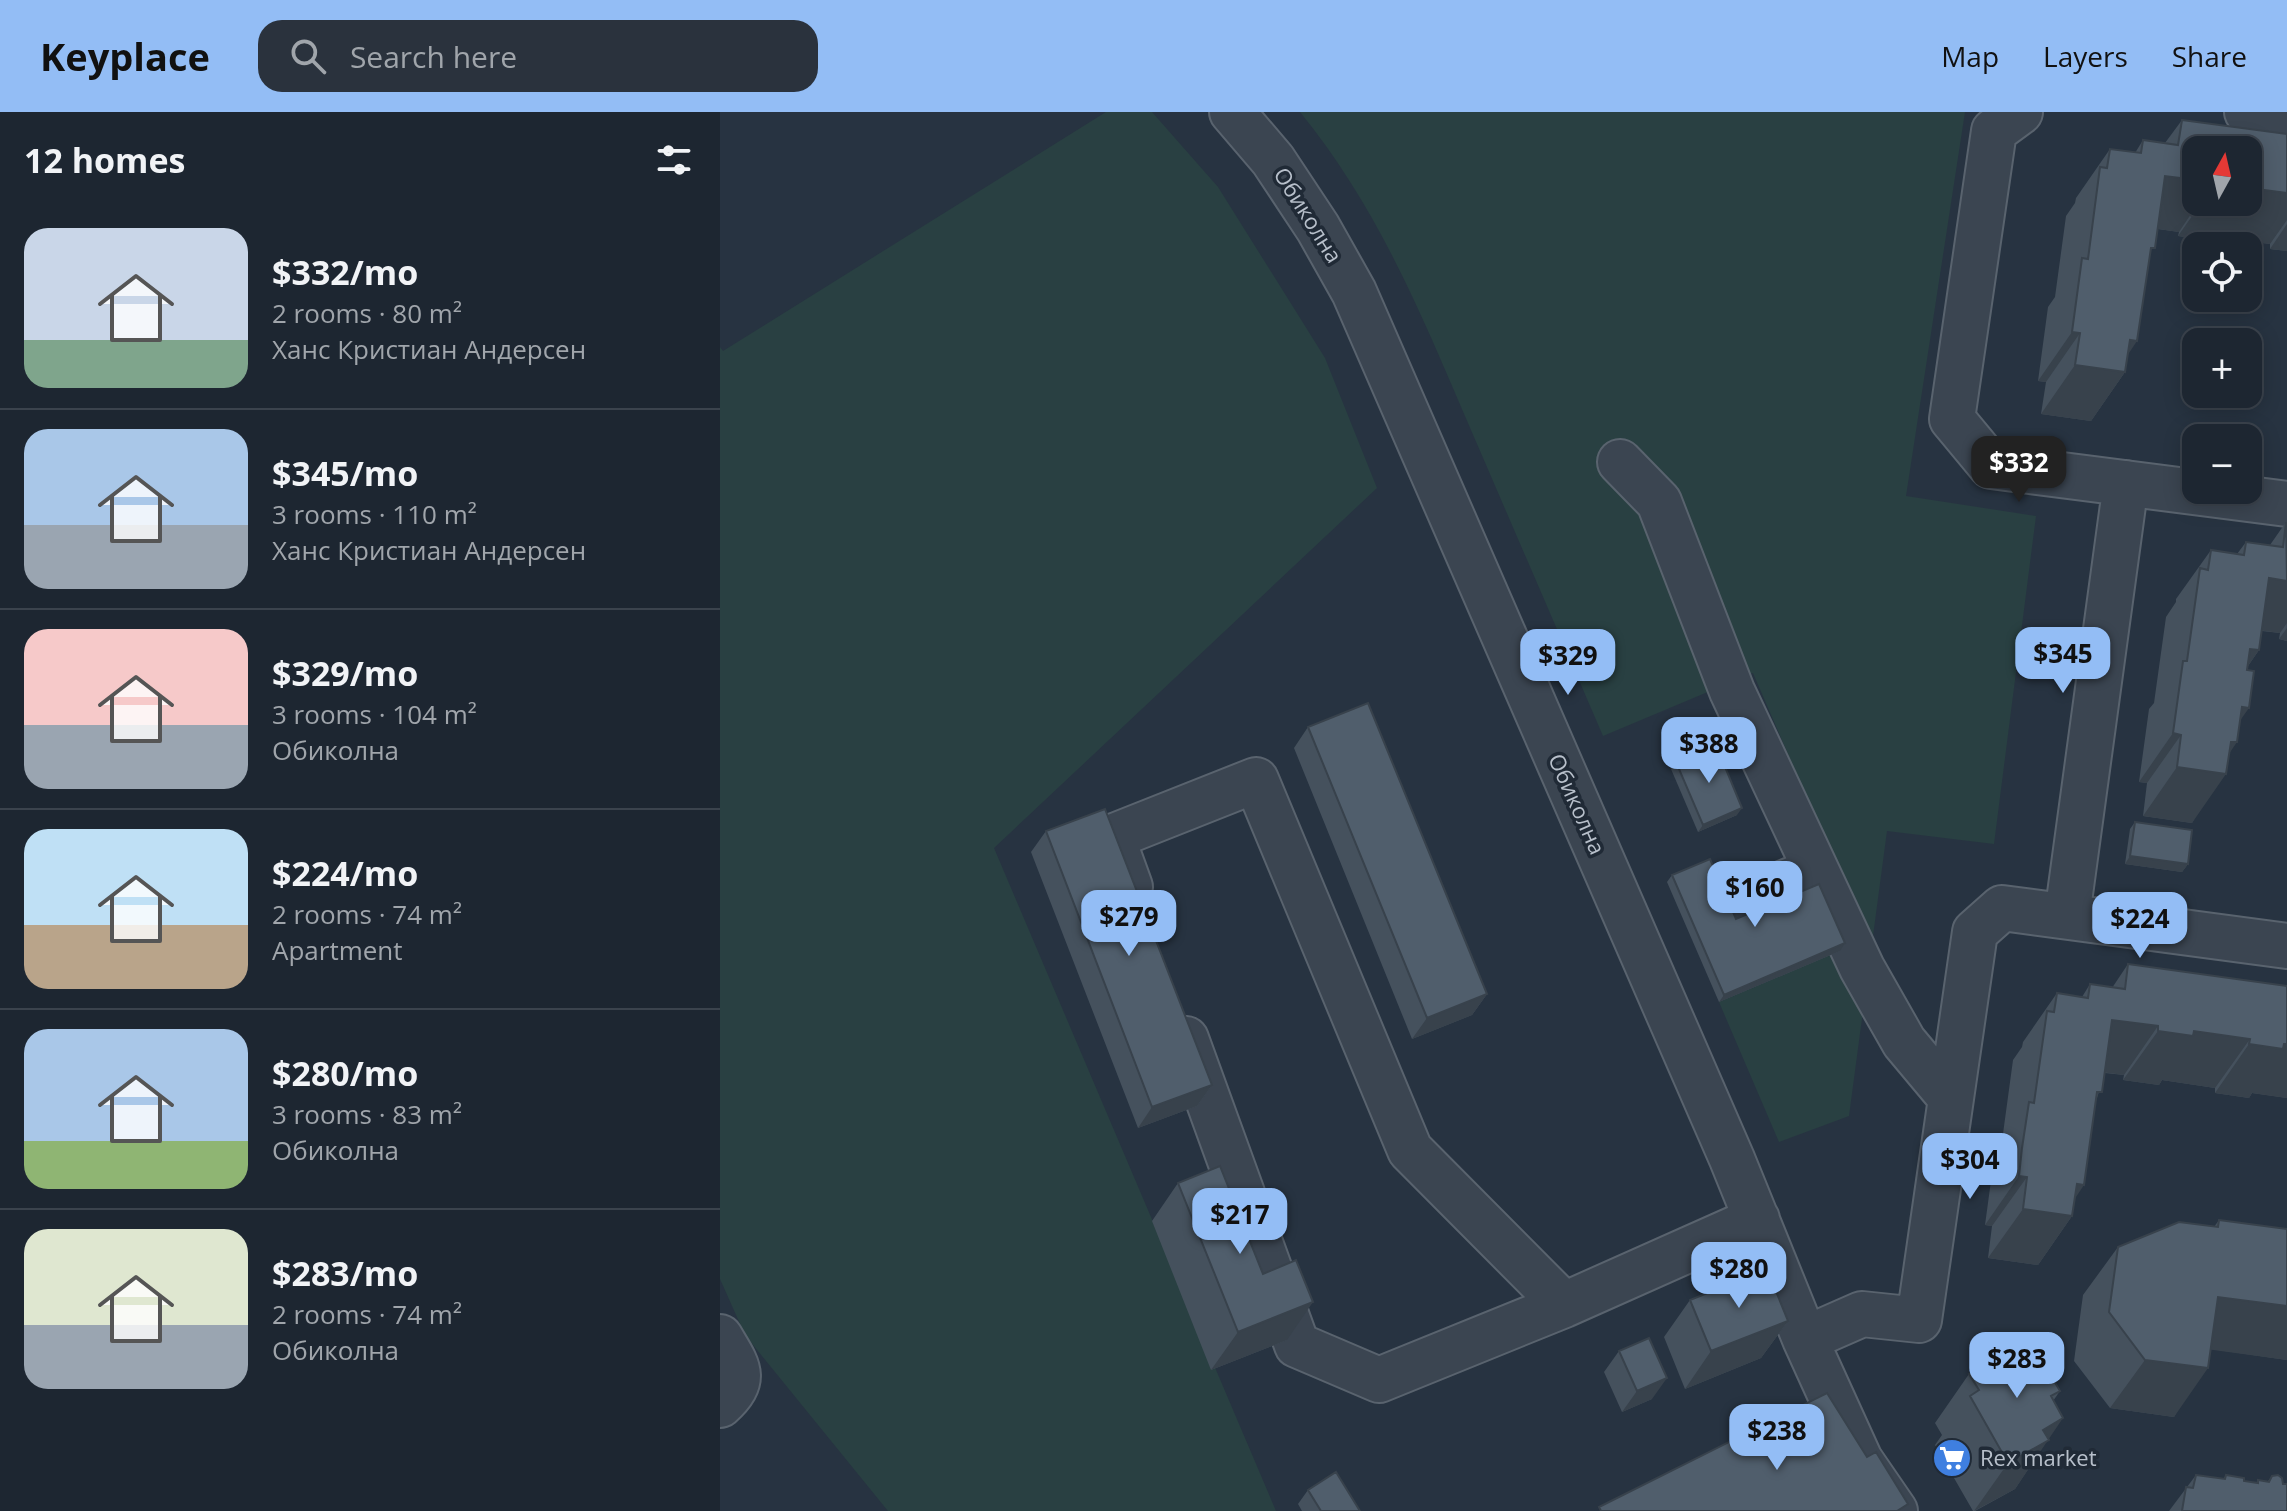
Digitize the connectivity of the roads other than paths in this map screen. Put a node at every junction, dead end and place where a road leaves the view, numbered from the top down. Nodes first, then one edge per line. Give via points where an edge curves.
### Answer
1 (1232, 112) edge
2 (2020, 112) edge
3 (2247, 112) edge
4 (2287, 117) edge
5 (1620, 462) dead end
6 (2126, 483) junction
7 (2287, 504) edge
8 (1816, 870) junction
9 (1740, 901) dead end
10 (2067, 916) junction
11 (1145, 926) edge
12 (2287, 946) edge
13 (1172, 1001) edge
14 (1950, 1097) junction
15 (1757, 1219) junction
16 (1564, 1305) junction
17 (720, 1337) edge
18 (1805, 1339) junction
19 (720, 1405) edge
20 (1895, 1511) edge

1 - 15 street, Обиколна via 1273,160 1354,292
2 - 6 street via 1994,131 1952,419 1991,466
3 - 4 street
5 - 8 street via 1659,502 1732,691
6 - 7 street
6 - 10 street
8 - 9 street
8 - 14 street via 1904,1042
10 - 12 street
10 - 14 street via 2002,908 1975,932
11 - 16 street via 1112,837 1256,780 1410,1150
13 - 16 street via 1297,1345 1379,1380
14 - 18 street via 1919,1320 1862,1314
15 - 16 street
15 - 18 street, Обиколна
17 - 19 street via 739,1376 734,1393
18 - 20 street, Обиколна via 1860,1460

